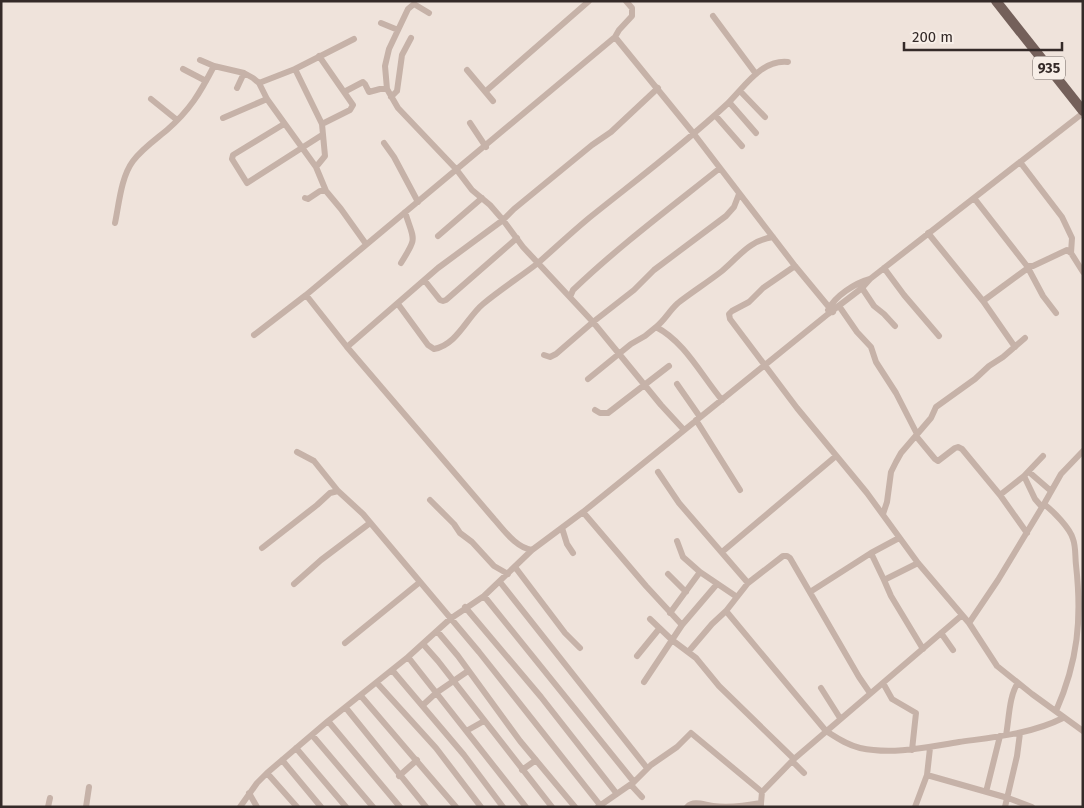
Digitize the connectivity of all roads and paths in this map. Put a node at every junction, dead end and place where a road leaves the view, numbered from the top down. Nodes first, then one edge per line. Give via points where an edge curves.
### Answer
1 (589, 1) edge
2 (626, 1) edge
3 (1000, 5) edge
4 (429, 13) dead end
5 (713, 16) dead end
6 (381, 23) dead end
7 (398, 30) junction
8 (354, 38) dead end
9 (411, 38) dead end
10 (615, 38) junction
11 (319, 56) junction
12 (200, 60) dead end
13 (788, 62) dead end
14 (214, 66) junction
15 (183, 69) dead end
16 (295, 69) junction
17 (467, 70) dead end
18 (244, 73) junction
19 (756, 74) junction
20 (206, 81) junction
21 (259, 83) junction
22 (237, 88) dead end
23 (658, 88) junction
24 (386, 89) junction
25 (486, 91) junction
26 (740, 91) junction
27 (344, 92) junction
28 (391, 97) junction
29 (151, 99) dead end
30 (267, 99) junction
31 (493, 101) dead end
32 (729, 102) junction
33 (1083, 112) edge
34 (716, 114) junction
35 (765, 116) dead end
36 (223, 118) dead end
37 (177, 120) junction
38 (284, 124) junction
39 (322, 124) junction
40 (470, 124) dead end
41 (756, 133) dead end
42 (694, 134) junction
43 (322, 135) junction
44 (384, 144) dead end
45 (742, 146) dead end
46 (302, 147) junction
47 (486, 147) junction
48 (1020, 162) junction
49 (316, 168) junction
50 (720, 168) junction
51 (456, 170) junction
52 (326, 191) junction
53 (739, 194) junction
54 (305, 198) dead end
55 (482, 198) junction
56 (974, 198) junction
57 (418, 202) junction
58 (405, 212) junction
59 (503, 220) junction
60 (115, 223) dead end
61 (928, 233) junction
62 (438, 236) dead end
63 (773, 237) junction
64 (517, 238) junction
65 (366, 244) junction
66 (1069, 250) junction
67 (539, 260) junction
68 (401, 263) dead end
69 (795, 266) junction
70 (1028, 267) junction
71 (884, 268) junction
72 (1083, 272) edge
73 (870, 278) junction
74 (425, 281) junction
75 (862, 288) junction
76 (572, 293) junction
77 (306, 295) junction
78 (983, 301) junction
79 (398, 304) junction
80 (839, 306) junction
81 (830, 311) junction
82 (1056, 313) dead end
83 (593, 322) junction
84 (894, 326) dead end
85 (656, 327) junction
86 (254, 335) dead end
87 (939, 336) dead end
88 (1025, 338) dead end
89 (347, 347) junction
90 (1015, 347) junction
91 (619, 354) junction
92 (544, 355) dead end
93 (766, 365) junction
94 (668, 366) dead end
95 (588, 379) dead end
96 (677, 384) dead end
97 (646, 385) junction
98 (722, 400) junction
99 (595, 410) dead end
100 (698, 419) junction
101 (684, 430) junction
102 (917, 435) junction
103 (1083, 451) edge
104 (297, 452) dead end
105 (836, 456) junction
106 (1043, 456) dead end
107 (658, 472) dead end
108 (1027, 474) junction
109 (740, 490) dead end
110 (338, 491) junction
111 (1051, 491) junction
112 (1000, 494) junction
113 (430, 500) dead end
114 (1043, 506) junction
115 (583, 512) junction
116 (883, 514) junction
117 (370, 523) junction
118 (562, 528) junction
119 (1027, 533) junction
120 (899, 538) junction
121 (677, 541) dead end
122 (262, 548) dead end
123 (528, 551) junction
124 (722, 552) junction
125 (573, 553) dead end
126 (871, 553) junction
127 (918, 563) junction
128 (515, 567) junction
129 (700, 572) junction
130 (1083, 572) edge
131 (508, 574) junction
132 (668, 574) dead end
133 (1077, 579) junction
134 (884, 580) junction
135 (420, 582) junction
136 (500, 582) junction
137 (748, 583) junction
138 (294, 584) dead end
139 (717, 584) junction
140 (686, 592) junction
141 (810, 592) junction
142 (484, 596) junction
143 (737, 597) junction
144 (465, 607) junction
145 (726, 611) junction
146 (670, 612) junction
147 (961, 616) junction
148 (450, 619) junction
149 (650, 620) dead end
150 (969, 623) junction
151 (682, 625) junction
152 (659, 628) junction
153 (437, 631) junction
154 (941, 633) junction
155 (672, 640) junction
156 (345, 643) dead end
157 (423, 644) junction
158 (580, 648) dead end
159 (923, 649) junction
160 (953, 650) dead end
161 (689, 652) junction
162 (637, 656) dead end
163 (408, 657) junction
164 (392, 670) junction
165 (468, 671) junction
166 (453, 682) junction
167 (644, 682) dead end
168 (377, 683) junction
169 (883, 683) junction
170 (1018, 683) junction
171 (821, 688) dead end
172 (436, 693) junction
173 (870, 693) junction
174 (361, 696) junction
175 (423, 705) junction
176 (346, 708) junction
177 (1056, 711) junction
178 (840, 718) junction
179 (1063, 718) junction
180 (484, 720) junction
181 (328, 721) junction
182 (468, 730) junction
183 (826, 731) junction
184 (1083, 731) edge
185 (1020, 733) junction
186 (312, 734) junction
187 (1003, 736) junction
188 (296, 748) junction
189 (930, 748) junction
190 (912, 750) junction
191 (282, 760) junction
192 (417, 760) junction
193 (536, 760) junction
194 (793, 760) junction
195 (648, 768) junction
196 (522, 770) junction
197 (267, 773) junction
198 (804, 773) dead end
199 (927, 775) junction
200 (400, 776) junction
201 (633, 784) junction
202 (89, 787) dead end
203 (762, 792) junction
204 (986, 792) junction
205 (249, 793) junction
206 (617, 794) junction
207 (642, 797) dead end
208 (50, 798) dead end
209 (1008, 798) junction
210 (761, 805) edge
211 (1024, 805) edge
212 (599, 806) edge
213 (713, 806) edge
214 (48, 807) edge
215 (86, 807) edge
216 (240, 807) edge
217 (257, 807) edge
218 (297, 807) edge
219 (322, 807) edge
220 (346, 807) edge
221 (373, 807) edge
222 (400, 807) edge
223 (426, 807) edge
224 (456, 807) edge
225 (481, 807) edge
226 (504, 807) edge
227 (526, 807) edge
228 (552, 807) edge
229 (575, 807) edge
230 (687, 807) edge
231 (738, 807) edge
232 (915, 807) edge
233 (1006, 807) edge
234 (1032, 807) edge

1 - 25 street
2 - 10 street via 633,14
3 - 33 main road, 935
4 - 7 street via 413,4
5 - 19 street
6 - 7 street
7 - 24 street via 386,61
8 - 11 street
9 - 28 street via 402,55 397,91
10 - 23 street
10 - 47 street
11 - 16 street
11 - 27 street
12 - 14 street
13 - 19 street via 770,63
14 - 18 street
14 - 20 street
15 - 20 street
16 - 21 street
16 - 39 street
17 - 25 street
18 - 21 street
18 - 22 street
19 - 26 street
20 - 37 street via 199,96
21 - 30 street
23 - 42 street
23 - 59 street via 611,132
24 - 27 street via 369,92 363,82
24 - 28 street
25 - 31 street
26 - 32 street
26 - 35 street
27 - 39 street via 353,107
28 - 51 street via 406,118
29 - 37 street
30 - 36 street
30 - 38 street
32 - 34 street
32 - 41 street
33 - 48 street
34 - 42 street
34 - 45 street
37 - 60 street via 132,162 122,187
38 - 46 street
38 - 46 street via 232,155 247,183
39 - 43 street
40 - 47 street
42 - 50 street
42 - 67 street
43 - 46 street
43 - 49 street via 325,156
44 - 57 street
46 - 49 street
47 - 51 street
48 - 56 street
48 - 66 street via 1062,218 1073,242
49 - 52 street
50 - 53 street
50 - 76 street via 610,256
51 - 55 street
51 - 57 street
52 - 54 street
52 - 65 street
53 - 63 street
53 - 83 street via 726,216 654,270
55 - 59 street
55 - 62 street
56 - 61 street
56 - 70 street
57 - 58 street
58 - 65 street
58 - 68 street via 414,242
59 - 64 street
59 - 74 street via 441,265
61 - 71 street
61 - 78 street
63 - 69 street
63 - 85 street via 751,244 724,270 678,303
64 - 67 street
64 - 74 street via 446,300 440,300
65 - 77 street
66 - 70 street
66 - 72 street
67 - 76 street via 564,289
67 - 79 street via 482,305 440,348 428,345
69 - 81 street
69 - 93 street via 729,314
70 - 78 street
70 - 82 street
71 - 73 street
71 - 87 street
73 - 75 street
73 - 81 street via 846,291
74 - 79 street
75 - 80 street
75 - 84 street
76 - 83 street
77 - 86 street
77 - 89 street
78 - 90 street
79 - 89 street
80 - 81 street
80 - 102 street via 871,347 876,362
81 - 93 street
83 - 91 street
83 - 92 street via 556,354
85 - 91 street
85 - 98 street via 681,346
88 - 90 street
89 - 123 street via 494,519
90 - 102 street via 937,406
91 - 95 street
91 - 97 street
93 - 98 street
93 - 105 street
94 - 97 street
96 - 100 street
97 - 99 street via 608,413
97 - 101 street
98 - 100 street
100 - 101 street
100 - 109 street
101 - 115 street
102 - 112 street via 938,460 955,448 962,448
102 - 116 street via 901,453 891,472
103 - 111 street via 1061,474
104 - 110 street via 314,461
105 - 116 street
105 - 124 street
106 - 108 street
107 - 124 street via 679,503
108 - 111 street
108 - 112 street
108 - 114 street via 1035,499
110 - 117 street
110 - 122 street via 330,493
111 - 114 street
112 - 119 street
113 - 131 street via 494,566
114 - 119 street
114 - 133 street via 1054,512 1073,537
115 - 118 street
115 - 146 street
116 - 120 street
117 - 135 street
117 - 138 street
118 - 123 street
118 - 125 street
119 - 150 street
120 - 126 street
120 - 127 street
121 - 129 street via 683,557
123 - 128 street
124 - 137 street
126 - 134 street
126 - 141 street
127 - 134 street
127 - 147 street
128 - 131 street
128 - 158 street
129 - 139 street
129 - 140 street
130 - 133 street
131 - 136 street
132 - 140 street
133 - 177 street via 1079,607 1072,667
134 - 159 street via 890,596
135 - 148 street
135 - 156 street
136 - 142 street
136 - 195 street
137 - 141 street via 787,556
137 - 143 street
139 - 143 street
139 - 151 street
140 - 146 street
141 - 173 street
142 - 144 street
142 - 201 street
143 - 145 street
144 - 148 street
144 - 206 street
145 - 161 street
145 - 183 street
146 - 151 street
147 - 150 street
147 - 154 street
148 - 153 street
148 - 212 street
149 - 152 street
150 - 170 street via 997,666
151 - 155 street
152 - 155 street
152 - 162 street
153 - 157 street
153 - 165 street
154 - 159 street
154 - 160 street
155 - 161 street
155 - 167 street
157 - 163 street
157 - 166 street
159 - 169 street
161 - 194 street
163 - 164 street
163 - 172 street
164 - 168 street
164 - 175 street
165 - 166 street
165 - 193 street
166 - 172 street
166 - 180 street
168 - 174 street
168 - 225 street via 436,748
169 - 173 street
169 - 190 street via 892,699 916,713
170 - 177 street
170 - 187 street
171 - 178 street
172 - 175 street
172 - 182 street
173 - 178 street
174 - 176 street
174 - 192 street
175 - 226 street
176 - 181 street
176 - 200 street
177 - 179 street
178 - 183 street
179 - 184 street
179 - 185 street
180 - 182 street
180 - 196 street
181 - 186 street
181 - 222 street
182 - 227 street
183 - 190 street via 860,748
183 - 194 street
185 - 187 street
185 - 209 street
186 - 188 street
186 - 221 street
187 - 189 street
187 - 204 street
188 - 191 street
188 - 220 street
189 - 190 street
189 - 199 street
191 - 197 street
191 - 219 street
192 - 200 street
192 - 224 street
193 - 196 street
193 - 229 street
194 - 198 street
194 - 203 street
195 - 201 street
195 - 203 street via 692,733
196 - 228 street
197 - 205 street
197 - 218 street
199 - 204 street
199 - 232 street
200 - 223 street
201 - 206 street
201 - 207 street
202 - 215 street
203 - 210 street
204 - 209 street
205 - 216 street
205 - 217 street
206 - 212 street
208 - 214 street
209 - 211 street
209 - 233 street
210 - 231 street
211 - 234 street
213 - 230 street via 693,803
213 - 231 street

